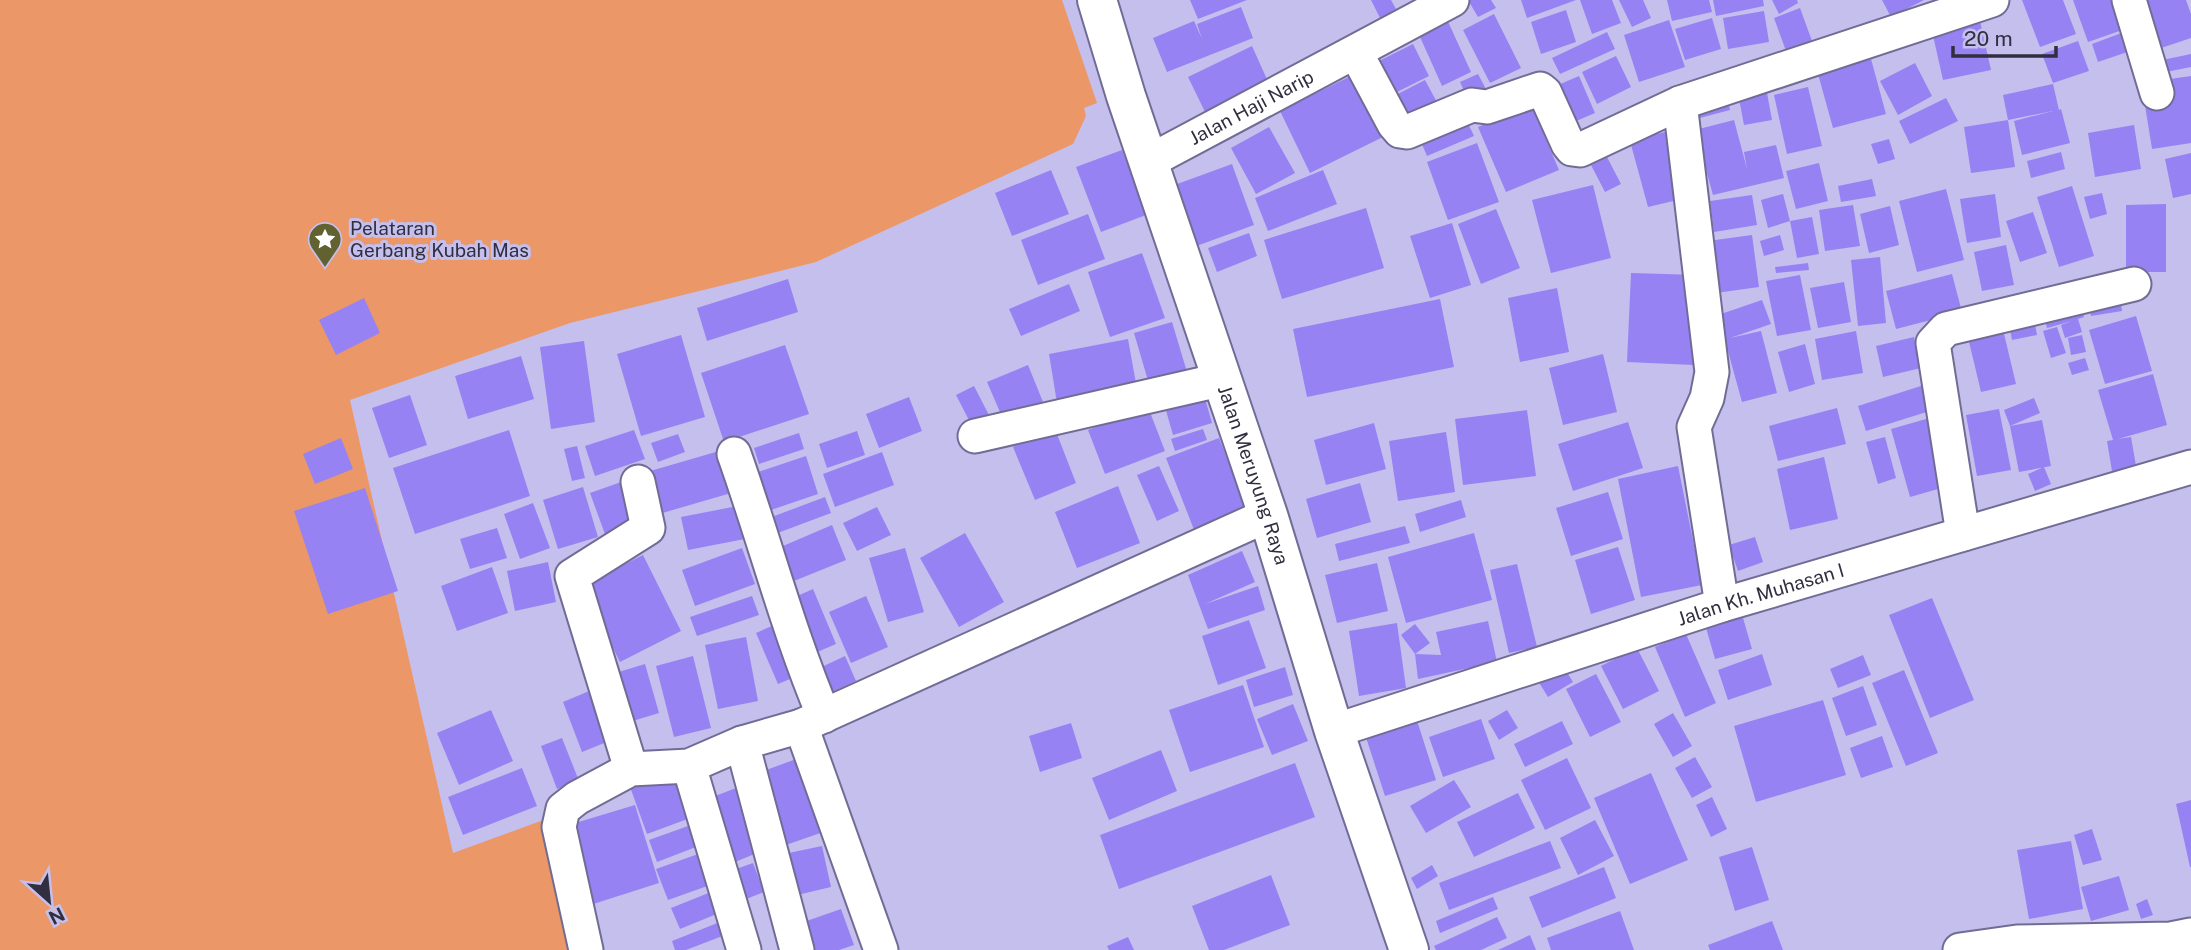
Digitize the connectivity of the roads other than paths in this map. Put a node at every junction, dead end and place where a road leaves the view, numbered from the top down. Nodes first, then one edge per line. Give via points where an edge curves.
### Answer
1 (1097, 0) edge
2 (1452, 0) edge
3 (1992, 0) edge
4 (2129, 0) edge
5 (1356, 52) junction
6 (2157, 93) dead end
7 (1680, 103) junction
8 (1148, 162) junction
9 (2133, 284) dead end
10 (1224, 379) junction
11 (975, 436) dead end
12 (734, 454) dead end
13 (2191, 467) edge
14 (638, 482) dead end
15 (1268, 515) junction
16 (1963, 534) junction
17 (1722, 605) junction
18 (812, 721) junction
19 (1334, 731) junction
20 (742, 743) junction
21 (689, 766) junction
22 (631, 769) junction
23 (2191, 935) edge
24 (2087, 945) edge
25 (586, 950) edge
26 (744, 950) edge
27 (797, 950) edge
28 (881, 950) edge
29 (1409, 950) edge
30 (1960, 950) edge

1 - 8 main road, Jalan Meruyung Raya
2 - 5 street, Jalan Haji Narip
3 - 7 street
4 - 6 street
5 - 7 street via 1400,131 1472,105 1487,107 1540,89 1568,144 1580,150
5 - 8 street, Jalan Haji Narip
7 - 17 street via 1712,372 1695,427
8 - 10 main road, Jalan Meruyung Raya
9 - 16 street via 1946,329 1933,343
10 - 11 street
10 - 15 main road, Jalan Meruyung Raya
12 - 18 street via 787,619
13 - 16 street, Jalan Kh. Muhasan I
14 - 22 street via 648,528 572,576
15 - 18 street
15 - 19 main road, Jalan Meruyung Raya
16 - 17 street, Jalan Kh. Muhasan I
17 - 19 street, Jalan Kh. Muhasan I
18 - 20 street
18 - 28 street
19 - 29 main road, Jalan Meruyung Raya
20 - 21 street
20 - 27 street
21 - 22 street
21 - 26 street
22 - 25 street via 563,809 559,827
23 - 24 street
24 - 30 street via 2017,942

